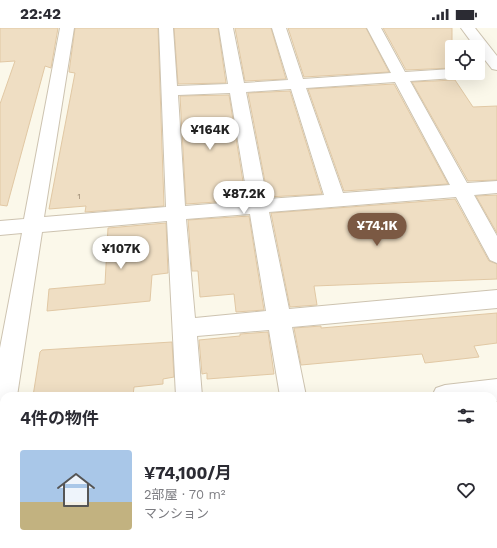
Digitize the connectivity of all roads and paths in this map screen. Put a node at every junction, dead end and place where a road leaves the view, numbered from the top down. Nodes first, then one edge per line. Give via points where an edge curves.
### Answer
1 (67, 28) edge
2 (166, 28) edge
3 (226, 28) edge
4 (278, 28) edge
5 (374, 28) edge
6 (468, 28) edge
7 (493, 69) edge
8 (445, 74) edge
9 (401, 77) junction
10 (296, 84) junction
11 (238, 88) junction
12 (170, 91) junction
13 (497, 187) edge
14 (462, 190) junction
15 (335, 199) junction
16 (258, 206) junction
17 (176, 214) junction
18 (34, 225) junction
19 (0, 228) edge
20 (497, 255) edge
21 (497, 298) edge
22 (279, 318) junction
23 (185, 328) junction
24 (497, 390) edge
25 (5, 392) edge
26 (189, 392) edge
27 (292, 392) edge
28 (480, 392) edge

1 - 18 street
2 - 12 street
3 - 11 street
4 - 10 street
5 - 9 street
6 - 7 street
8 - 9 street
9 - 10 street
9 - 14 street
10 - 11 street
10 - 15 street
11 - 12 street
11 - 16 street
12 - 17 street
13 - 14 street
14 - 15 street
14 - 20 street
15 - 16 street
16 - 17 street
16 - 22 street
17 - 18 street
17 - 23 street
18 - 19 street
18 - 25 street
21 - 22 street
22 - 23 street
22 - 27 street
23 - 26 street
24 - 28 street

